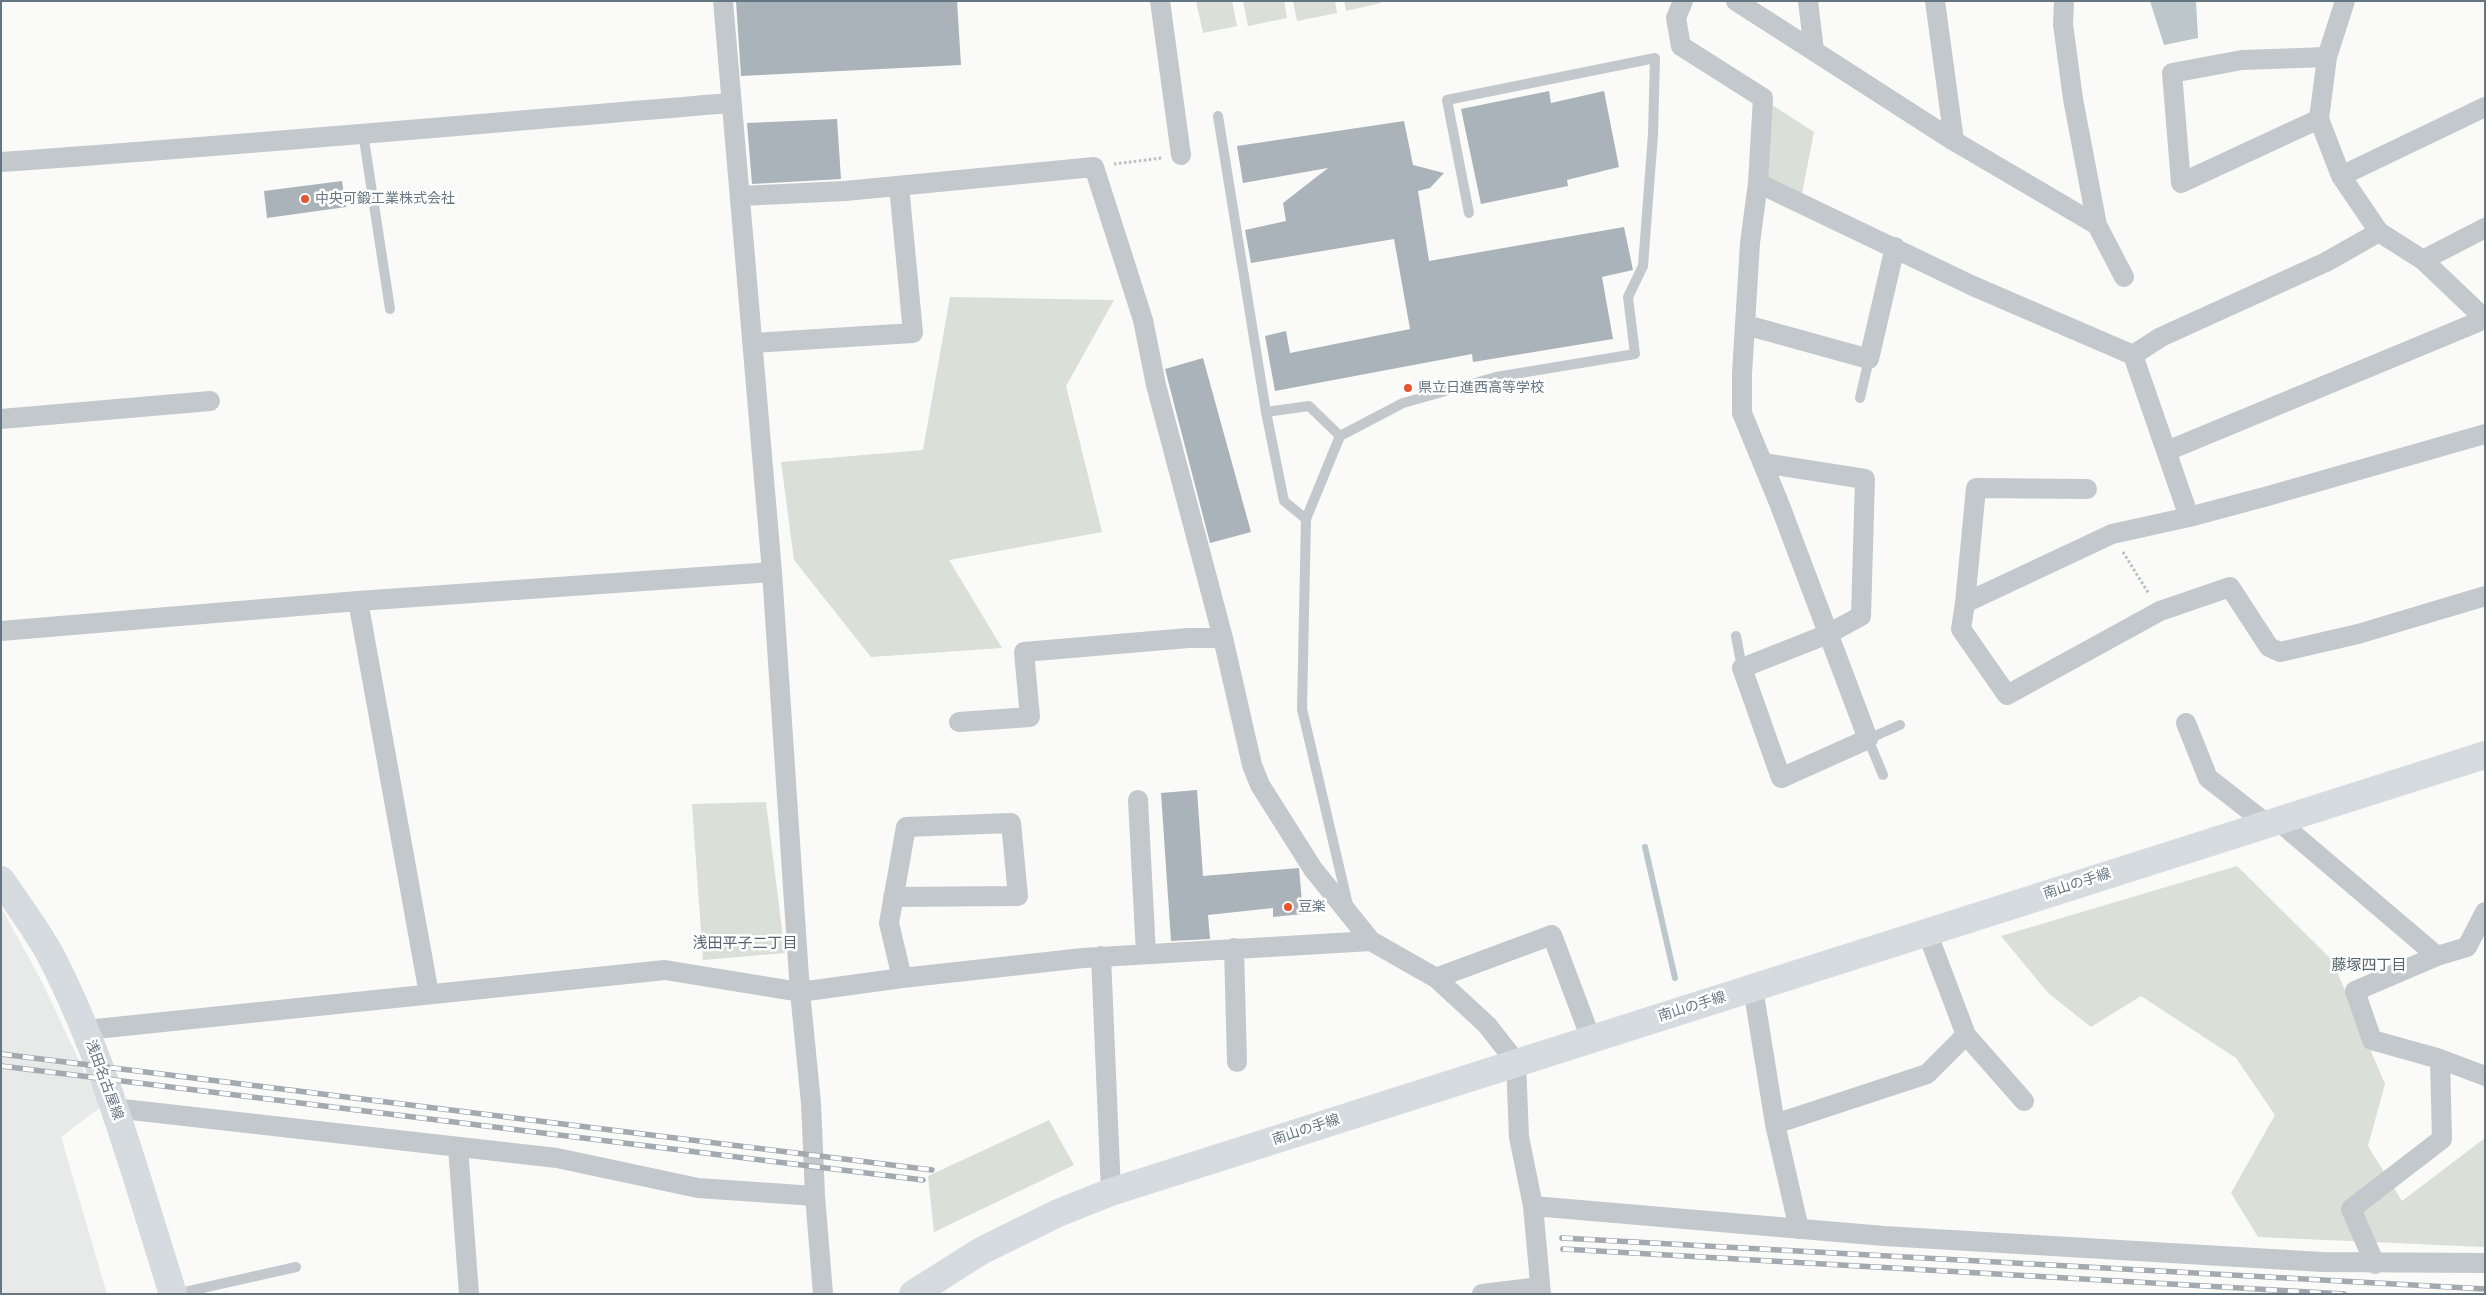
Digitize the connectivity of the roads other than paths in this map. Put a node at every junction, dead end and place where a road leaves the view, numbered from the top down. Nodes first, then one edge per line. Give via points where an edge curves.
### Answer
1 (723, 1) edge
2 (1160, 1) edge
3 (1683, 1) edge
4 (1736, 1) edge
5 (1808, 1) edge
6 (1935, 1) edge
7 (2064, 1) edge
8 (2345, 1) edge
9 (1814, 51) junction
10 (2327, 57) junction
11 (730, 103) junction
12 (2485, 107) edge
13 (1218, 116) dead end
14 (2319, 119) junction
15 (363, 133) junction
16 (1954, 141) junction
17 (1181, 155) dead end
18 (1, 162) edge
19 (2340, 176) junction
20 (1758, 183) junction
21 (899, 186) junction
22 (741, 196) junction
23 (1469, 214) dead end
24 (2097, 225) junction
25 (2485, 228) edge
26 (2379, 232) junction
27 (1895, 247) junction
28 (2423, 260) junction
29 (2124, 277) dead end
30 (390, 309) dead end
31 (2485, 319) edge
32 (1746, 325) junction
33 (753, 343) junction
34 (2132, 355) junction
35 (1869, 359) junction
36 (1860, 398) dead end
37 (210, 401) dead end
38 (1266, 412) junction
39 (1, 419) edge
40 (2485, 434) edge
41 (1340, 436) junction
42 (2167, 451) junction
43 (1763, 463) junction
44 (2087, 489) dead end
45 (2189, 517) junction
46 (1306, 520) junction
47 (772, 572) junction
48 (2485, 596) edge
49 (358, 601) junction
50 (1965, 603) junction
51 (1, 631) edge
52 (1828, 634) junction
53 (1736, 636) dead end
54 (1223, 638) junction
55 (1742, 668) junction
56 (959, 722) dead end
57 (2186, 723) dead end
58 (1900, 725) dead end
59 (1868, 739) junction
60 (2485, 755) edge
61 (1882, 775) dead end
62 (1138, 800) dead end
63 (2272, 822) junction
64 (1, 880) edge
65 (893, 897) junction
66 (2485, 912) edge
67 (1350, 915) junction
68 (1926, 932) junction
69 (1371, 941) junction
70 (1234, 948) junction
71 (1146, 954) junction
72 (1101, 956) junction
73 (2437, 956) junction
74 (902, 978) junction
75 (1436, 978) junction
76 (1753, 988) junction
77 (800, 992) junction
78 (429, 994) junction
79 (86, 1030) junction
80 (1966, 1035) junction
81 (1591, 1039) junction
82 (2440, 1059) junction
83 (1236, 1062) dead end
84 (1516, 1062) junction
85 (2485, 1076) edge
86 (2024, 1101) dead end
87 (114, 1108) junction
88 (1776, 1124) junction
89 (458, 1147) junction
90 (815, 1191) junction
91 (1111, 1192) junction
92 (1532, 1206) junction
93 (1799, 1229) junction
94 (2485, 1263) edge
95 (2374, 1264) junction
96 (296, 1267) dead end
97 (1541, 1290) edge
98 (174, 1294) edge
99 (469, 1294) edge
100 (823, 1294) edge
101 (913, 1294) edge
102 (1482, 1294) edge

1 - 11 street
2 - 17 street
3 - 20 street via 1676,18 1681,46 1763,98
4 - 9 street
5 - 9 street
6 - 16 street
7 - 24 street via 2063,24 2073,99
8 - 10 street
9 - 16 street
10 - 14 street
10 - 14 street via 2242,60 2172,73 2181,184
11 - 15 street
11 - 22 street
12 - 19 street
13 - 38 lane
14 - 19 street
15 - 18 street via 261,144
15 - 30 lane
16 - 24 street
19 - 26 street
20 - 27 street
20 - 32 street via 1750,243
21 - 22 street
21 - 33 street via 913,333
21 - 54 street via 1094,167 1143,320 1156,385
22 - 33 street
23 - 41 lane via 1447,100 1655,58 1643,266 1628,297 1635,354 1496,377 1403,403
24 - 29 street
25 - 28 street
26 - 28 street
26 - 34 street via 2326,262 2161,337
27 - 34 street via 1973,286
27 - 35 street
28 - 31 street
31 - 42 street
32 - 35 street
32 - 43 street via 1742,413
33 - 47 street
34 - 42 street
35 - 36 lane
37 - 39 street
38 - 41 lane via 1309,406
38 - 46 lane via 1284,501
40 - 45 street
41 - 46 lane
42 - 45 street
43 - 52 street
43 - 52 street via 1865,479 1861,616
44 - 50 street via 1976,488
45 - 50 street via 2112,534
46 - 67 lane via 1302,709
47 - 49 street
47 - 77 street
48 - 50 street via 2358,634 2280,652 2269,647 2230,587 2160,611 2007,696 1962,629
49 - 51 street
49 - 78 street
52 - 55 street
52 - 59 street
53 - 55 lane
54 - 56 street via 1024,652 1030,717
54 - 67 street via 1252,765 1260,785 1312,869
55 - 59 street via 1781,778
57 - 63 street via 2208,778
58 - 59 lane
59 - 61 lane
60 - 63 street, 南山の手線
62 - 71 street
63 - 68 street, 南山の手線
63 - 73 street
64 - 79 street, 浅田名古屋線 via 50,955
65 - 65 street via 1018,896 1011,823 906,826
65 - 74 street via 888,923
66 - 73 street via 2467,946
67 - 69 street
68 - 76 street, 南山の手線
68 - 80 street
69 - 70 street
69 - 75 street
70 - 71 street
70 - 83 street
71 - 72 street
72 - 74 street
72 - 91 street
73 - 82 street via 2356,991 2372,1040
74 - 77 street
75 - 81 street via 1552,935
75 - 84 street via 1487,1025
76 - 81 street, 南山の手線
76 - 88 street
77 - 78 street via 665,970
77 - 90 street via 811,1103
78 - 79 street
79 - 87 street, 浅田名古屋線
80 - 86 street
80 - 88 street via 1927,1074
81 - 84 street, 南山の手線
82 - 85 street
82 - 95 street via 2442,1139 2351,1209
84 - 91 street, 南山の手線
84 - 92 street via 1519,1137
87 - 89 street
87 - 98 street, 浅田名古屋線
88 - 93 street
89 - 90 street via 557,1158 698,1188
89 - 99 street
90 - 100 street
91 - 101 street, 南山の手線 via 1058,1212 981,1251
92 - 93 street
92 - 97 street
93 - 95 street
94 - 95 street
96 - 98 lane
97 - 102 street

